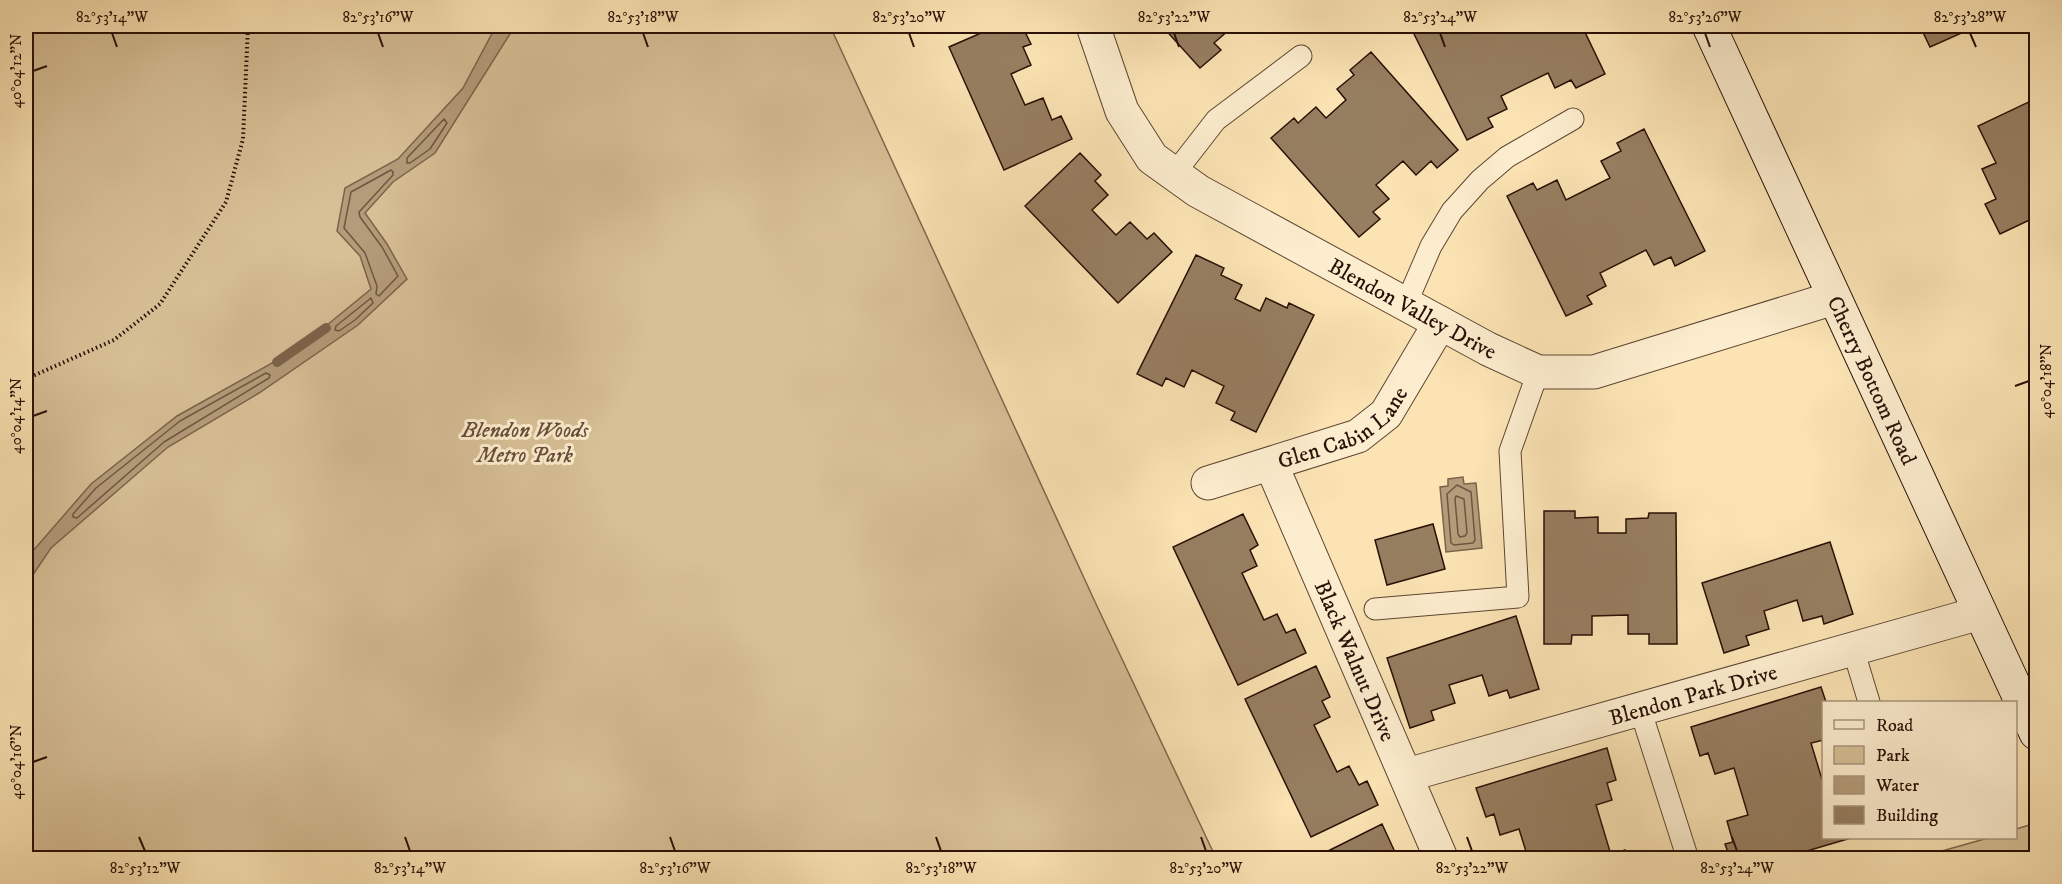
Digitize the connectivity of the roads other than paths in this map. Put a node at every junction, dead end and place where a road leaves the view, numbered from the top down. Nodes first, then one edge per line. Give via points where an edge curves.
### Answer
1 (1093, 26) edge
2 (1709, 26) edge
3 (1301, 56) dead end
4 (1573, 118) dead end
5 (1174, 174) junction
6 (1834, 298) junction
7 (1406, 304) junction
8 (1440, 323) junction
9 (1539, 372) junction
10 (1272, 464) junction
11 (1208, 483) dead end
12 (1375, 609) dead end
13 (1980, 613) junction
14 (1853, 649) junction
15 (1869, 701) edge
16 (1640, 709) junction
17 (2037, 733) edge
18 (1407, 775) junction
19 (1686, 853) dead end
20 (1441, 858) edge

1 - 5 street, Blendon Valley Drive via 1122,111 1152,158
2 - 6 street, Cherry Bottom Road
3 - 5 lane via 1216,120
4 - 7 lane via 1508,157 1459,203 1431,246
5 - 7 street, Blendon Valley Drive via 1198,191
6 - 9 street, Blendon Valley Drive via 1594,372
6 - 13 street, Cherry Bottom Road
7 - 8 street, Blendon Valley Drive
8 - 9 street, Blendon Valley Drive
8 - 10 street, Glen Cabin Lane via 1386,414 1358,436
9 - 12 lane via 1510,451 1518,597
10 - 11 street, Glen Cabin Lane
10 - 18 street, Black Walnut Drive
13 - 14 street, Blendon Park Drive
13 - 17 street, Cherry Bottom Road
14 - 15 lane
14 - 16 street, Blendon Park Drive
16 - 18 street, Blendon Park Drive
16 - 19 lane
18 - 20 street, Black Walnut Drive

